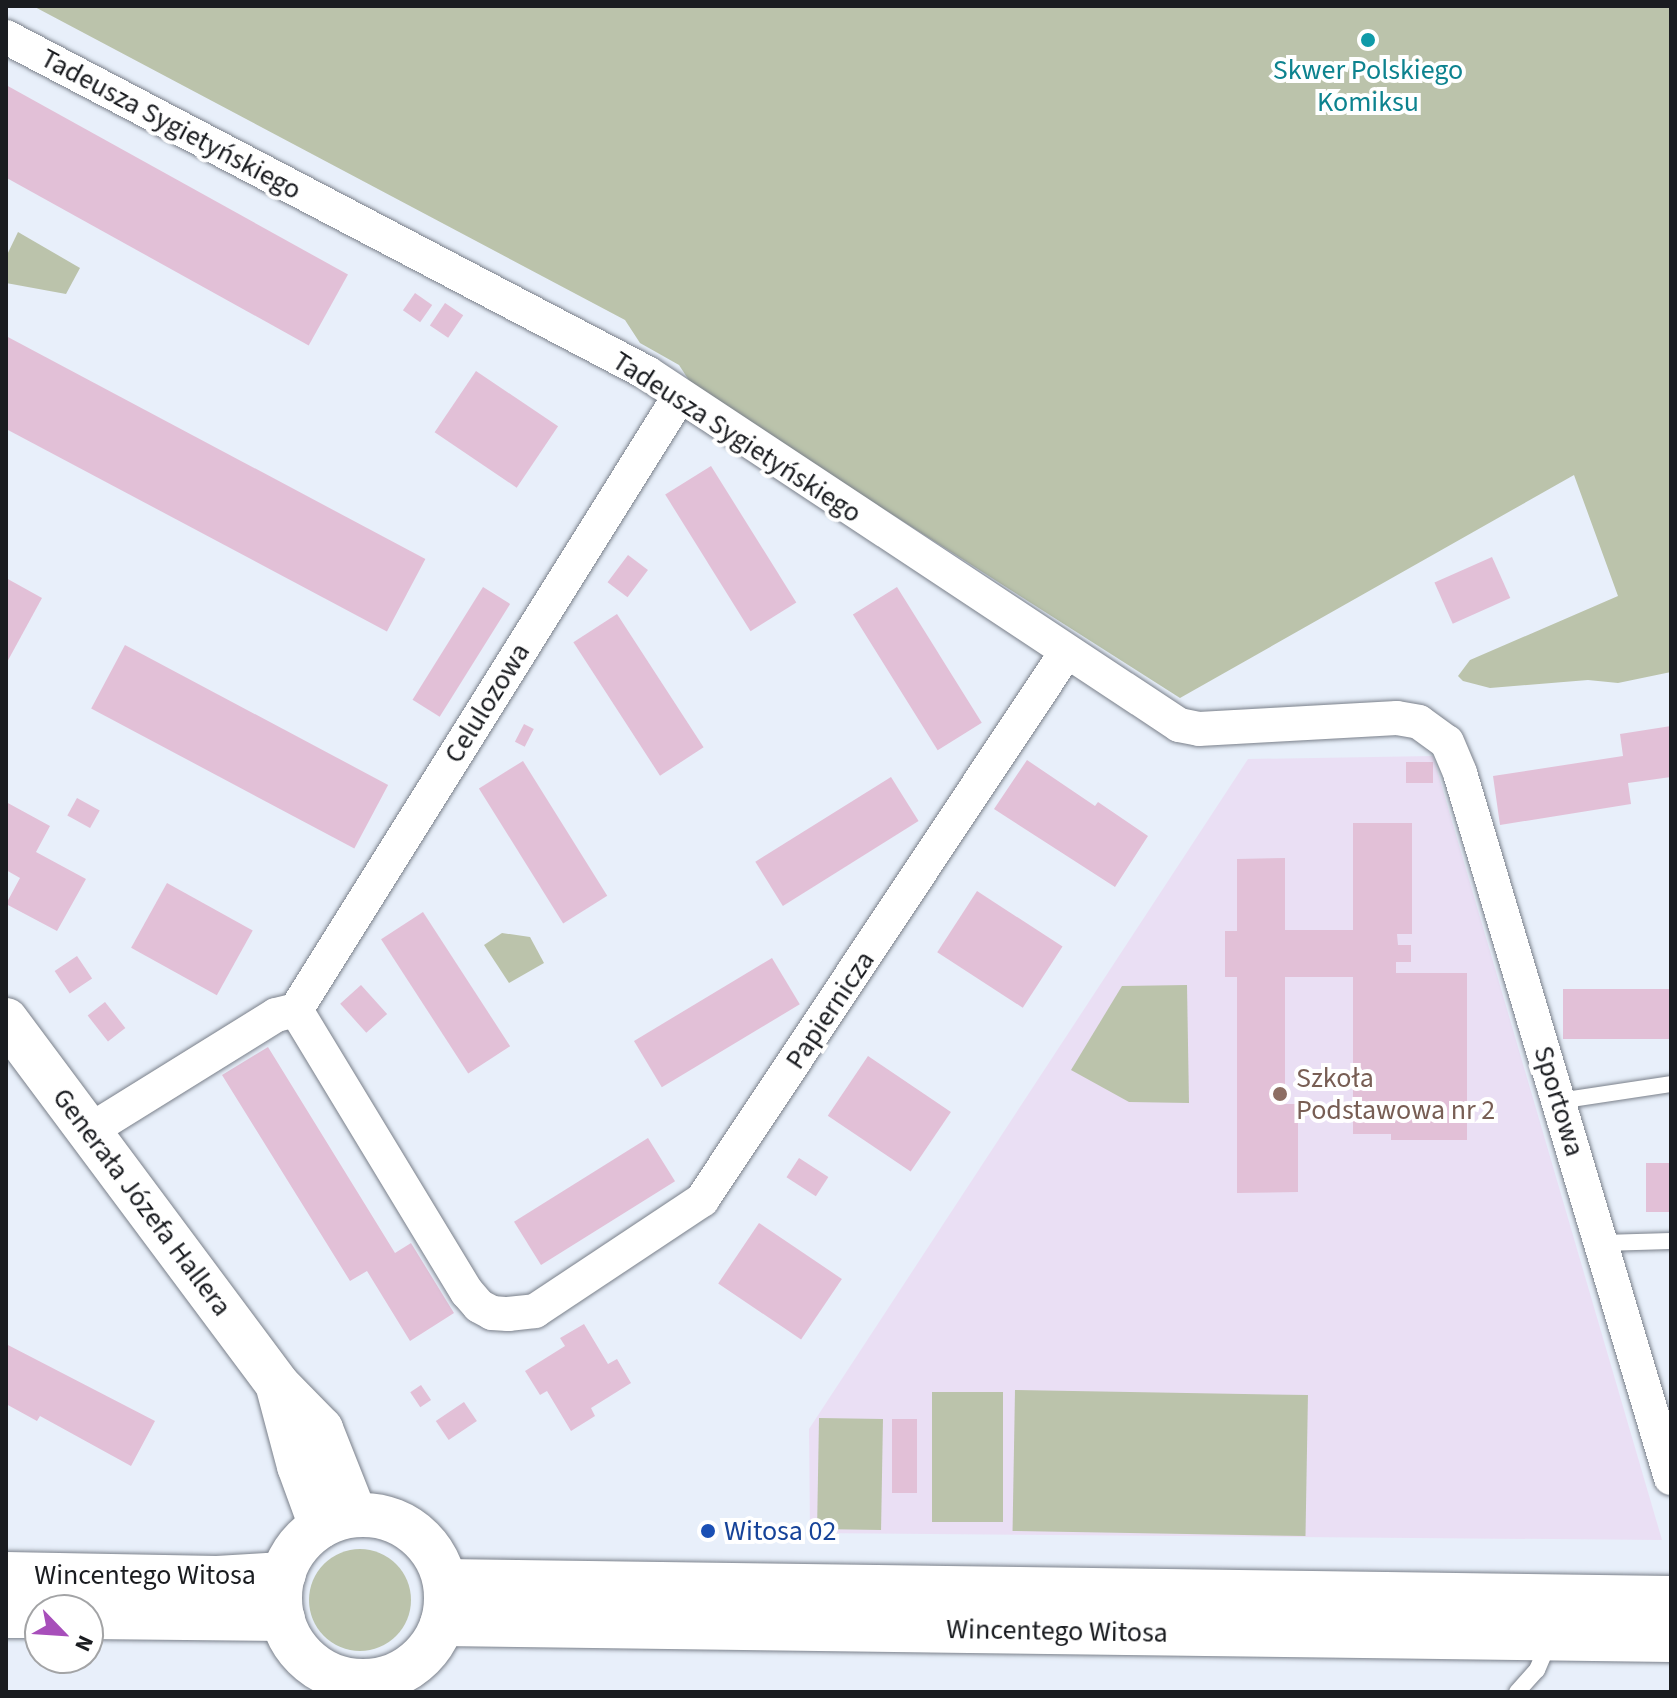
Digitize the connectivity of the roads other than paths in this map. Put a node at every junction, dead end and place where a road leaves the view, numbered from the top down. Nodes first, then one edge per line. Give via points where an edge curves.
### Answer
1 (6, 37) edge
2 (679, 397) junction
3 (1067, 651) junction
4 (1434, 731) joint
5 (296, 1010) junction
6 (6, 1020) edge
7 (1671, 1084) edge
8 (1559, 1101) junction
9 (89, 1131) junction
10 (1671, 1241) edge
11 (1602, 1243) junction
12 (1671, 1478) edge
13 (338, 1521) junction
14 (6, 1574) edge
15 (284, 1574) junction
16 (445, 1581) junction
17 (1671, 1598) edge
18 (104, 1617) edge
19 (283, 1619) junction
20 (442, 1624) junction
21 (1551, 1638) junction
22 (1671, 1640) edge
23 (338, 1685) edge
24 (1517, 1692) edge

1 - 2 street, Tadeusza Sygietyńskiego via 647,373
2 - 3 street, Tadeusza Sygietyńskiego
2 - 5 street, Celulozowa
3 - 4 street, Tadeusza Sygietyńskiego via 1160,714 1189,727 1397,718
3 - 5 street, Papiernicza via 702,1200 535,1311 492,1313 467,1292
4 - 8 street, Sportowa via 1447,742 1460,773
5 - 9 street via 276,1015
6 - 9 main road, Generała Józefa Hallera
7 - 8 lane
8 - 11 street, Sportowa
9 - 13 main road, Generała Józefa Hallera via 278,1385 321,1429
10 - 11 lane
11 - 12 street, Sportowa
13 - 15 main road via 298,1547
13 - 16 main road via 385,1518 412,1531 433,1553
14 - 15 main road, Wincentego Witosa
15 - 19 main road
16 - 17 main road, Wincentego Witosa
16 - 20 main road
18 - 19 main road, Wincentego Witosa
19 - 23 main road via 294,1645
20 - 21 main road, Wincentego Witosa
20 - 23 main road via 431,1647 413,1665 390,1677
21 - 22 main road, Wincentego Witosa
21 - 24 lane via 1537,1670

